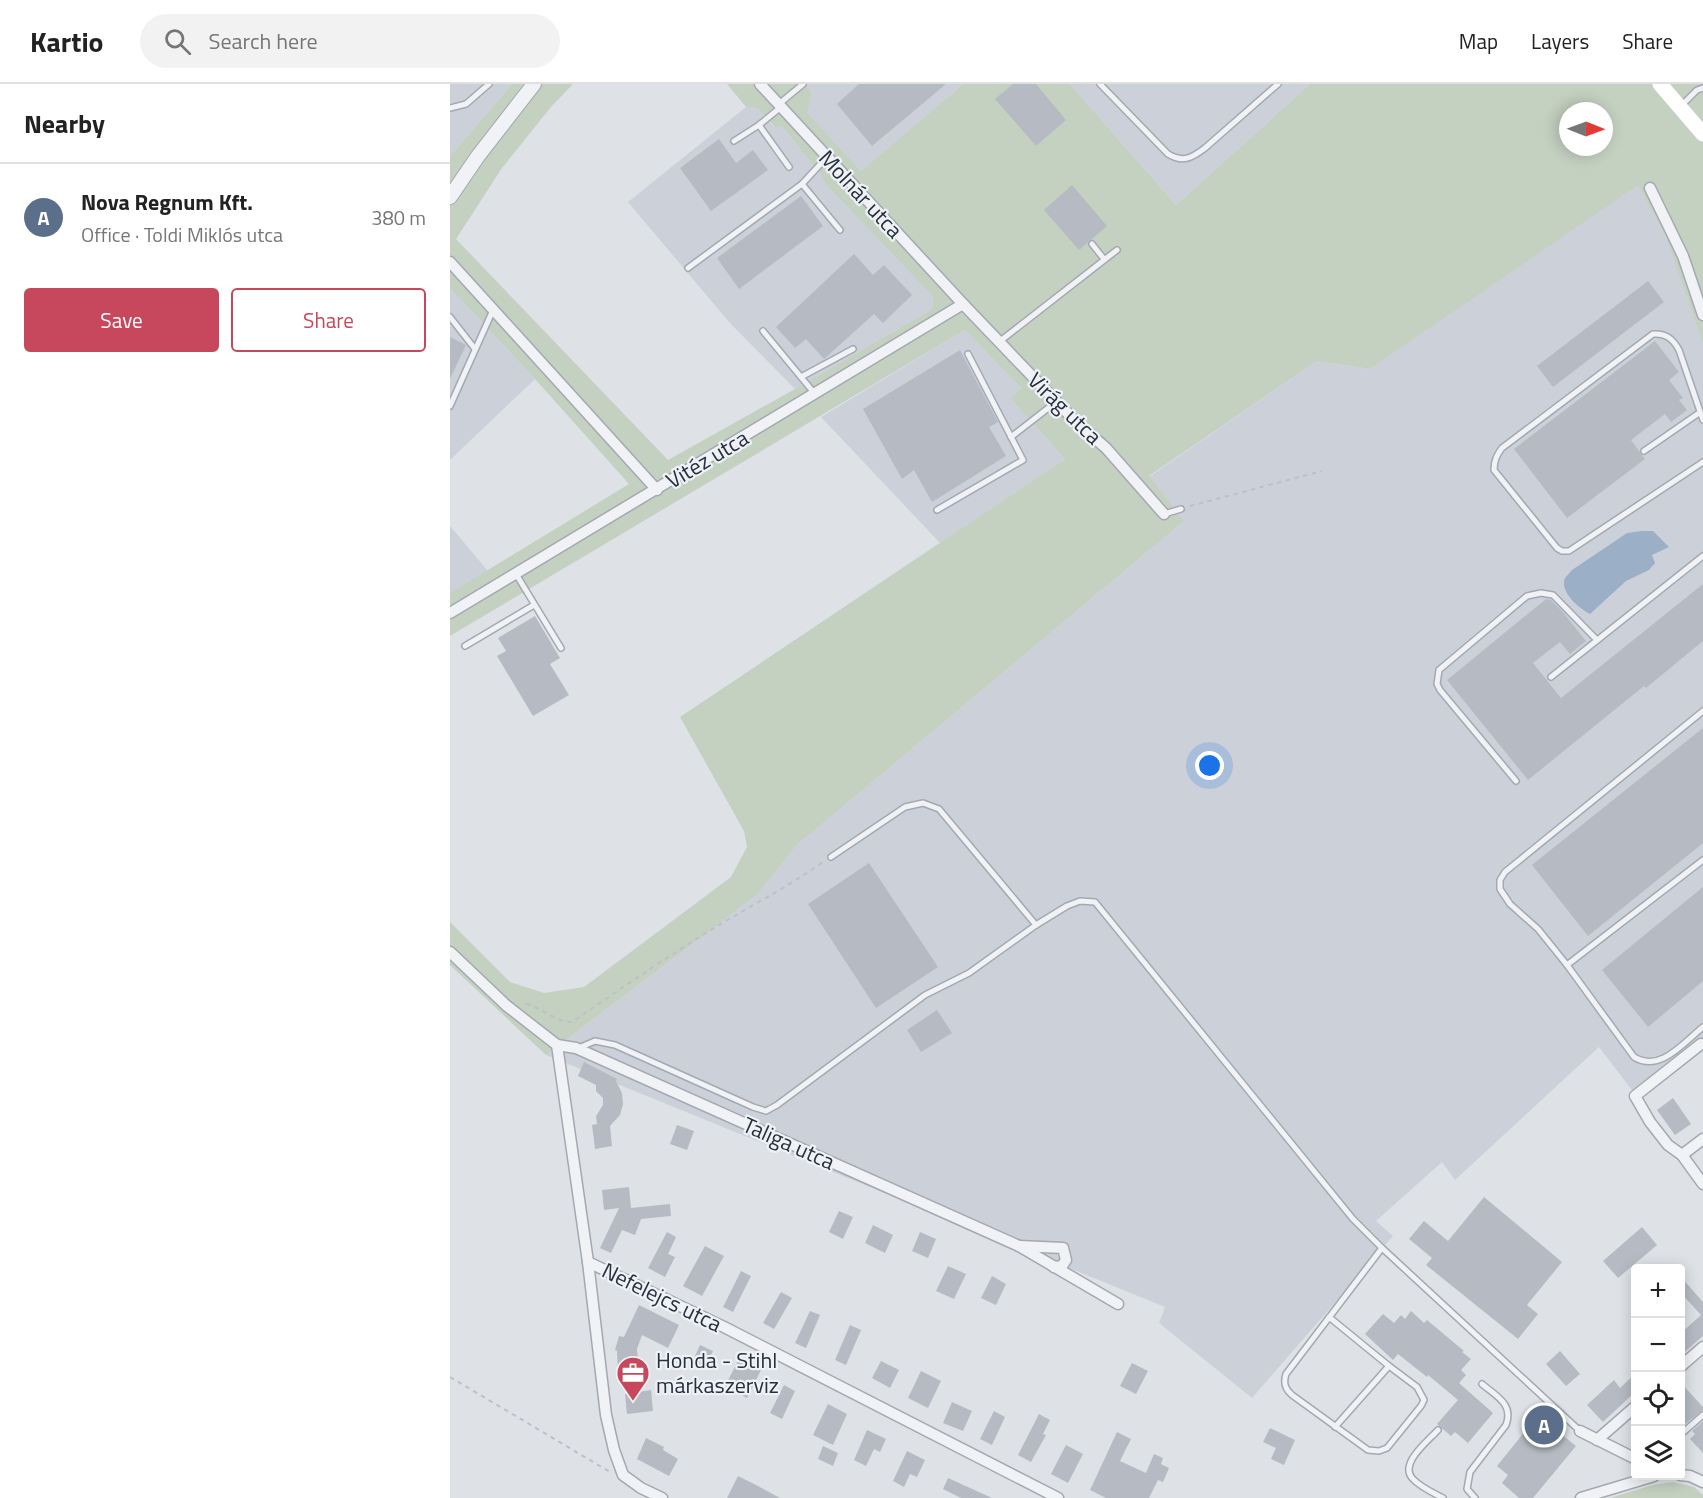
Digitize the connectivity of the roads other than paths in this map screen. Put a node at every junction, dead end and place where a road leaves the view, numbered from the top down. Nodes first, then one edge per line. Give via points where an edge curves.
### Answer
1 (489, 84) edge
2 (534, 84) edge
3 (760, 84) edge
4 (803, 84) edge
5 (1100, 84) edge
6 (1278, 84) edge
7 (1660, 84) edge
8 (1703, 88) edge
9 (780, 105) junction
10 (1680, 107) junction
11 (450, 108) edge
12 (759, 125) junction
13 (1703, 134) edge
14 (734, 141) dead end
15 (827, 157) junction
16 (789, 167) dead end
17 (802, 184) junction
18 (1650, 188) dead end
19 (450, 197) edge
20 (840, 230) dead end
21 (1092, 244) dead end
22 (1117, 249) dead end
23 (1104, 259) junction
24 (450, 262) edge
25 (688, 268) dead end
26 (963, 304) junction
27 (493, 310) junction
28 (1703, 315) edge
29 (450, 316) edge
30 (763, 331) dead end
31 (999, 342) junction
32 (475, 349) junction
33 (853, 349) dead end
34 (968, 354) dead end
35 (801, 377) junction
36 (815, 394) junction
37 (1056, 402) junction
38 (450, 406) edge
39 (1699, 413) junction
40 (1703, 420) edge
41 (1011, 437) junction
42 (1644, 451) dead end
43 (1703, 462) edge
44 (657, 490) junction
45 (1181, 509) road end
46 (937, 510) dead end
47 (1164, 514) joint
48 (1703, 556) edge
49 (516, 574) junction
50 (534, 605) junction
51 (450, 613) edge
52 (1597, 640) junction
53 (465, 646) dead end
54 (561, 648) dead end
55 (1551, 677) dead end
56 (1703, 711) edge
57 (1516, 781) dead end
58 (831, 857) road end
59 (1703, 860) edge
60 (1036, 925) junction
61 (450, 952) edge
62 (1567, 965) junction
63 (1703, 1027) edge
64 (1701, 1044) dead end
65 (557, 1045) junction
66 (576, 1048) junction
67 (1703, 1139) edge
68 (1682, 1155) junction
69 (1703, 1184) edge
70 (1019, 1246) junction
71 (1382, 1248) junction
72 (588, 1262) junction
73 (1054, 1267) junction
74 (1118, 1304) dead end
75 (1329, 1317) junction
76 (1703, 1347) edge
77 (1685, 1362) edge
78 (1389, 1366) junction
79 (1482, 1384) dead end
80 (1631, 1410) edge
81 (1703, 1415) edge
82 (1335, 1426) junction
83 (1438, 1430) dead end
84 (1580, 1431) joint
85 (1685, 1431) edge
86 (1597, 1440) junction
87 (1631, 1457) edge
88 (1685, 1476) edge
89 (1641, 1480) edge
90 (1703, 1482) edge
91 (642, 1493) edge
92 (662, 1498) edge
93 (1058, 1498) edge
94 (1443, 1498) edge
95 (1475, 1498) edge
96 (1581, 1498) edge

1 - 11 lane via 466,104
2 - 19 street
3 - 9 street, Molnár utca
4 - 9 lane
5 - 6 lane via 1168,154 1185,160 1194,157
7 - 10 main road
8 - 10 lane
9 - 12 lane
9 - 15 street, Molnár utca
10 - 13 main road
12 - 14 lane
12 - 16 lane
15 - 17 lane
15 - 26 street, Molnár utca
17 - 20 lane
17 - 25 lane
18 - 28 street via 1683,256
21 - 23 lane
22 - 23 lane
23 - 31 lane
24 - 27 street
26 - 31 street, Virág utca
26 - 36 street, Vitéz utca
27 - 32 lane
27 - 44 street
29 - 32 lane
30 - 35 lane
31 - 37 street, Virág utca
32 - 38 lane
33 - 35 lane
34 - 41 lane
35 - 36 lane
36 - 44 street, Vitéz utca
37 - 41 lane
37 - 47 street, Virág utca via 1106,448
39 - 40 lane
39 - 42 lane
39 - 43 lane via 1674,341 1660,333 1653,334 1502,448 1496,455 1494,470 1557,548 1569,551
41 - 46 lane via 1023,460
44 - 49 street, Vitéz utca
45 - 47 lane
48 - 52 lane
49 - 50 lane
49 - 51 street, Vitéz utca
50 - 53 lane
50 - 54 lane
52 - 55 lane
52 - 57 lane via 1558,599 1535,593 1439,670 1440,690
56 - 62 lane via 1500,880 1500,888 1510,904 1538,929
58 - 60 lane via 905,807 923,803 939,809
59 - 62 lane
60 - 66 lane via 969,973 925,995 766,1111 615,1045 595,1041
60 - 71 lane via 1067,906 1080,901 1095,902 1353,1219
61 - 65 street via 507,1006
62 - 63 lane via 1627,1050 1642,1062 1660,1061
64 - 68 street via 1635,1096 1668,1145
65 - 66 street, Taliga utca
65 - 72 street, Nefelejcs utca
66 - 70 street, Taliga utca
67 - 68 street
68 - 69 street
70 - 73 street, Taliga utca
70 - 73 street, Taliga utca via 1063,1248 1066,1260 1062,1266
71 - 75 lane
71 - 84 lane
72 - 91 street via 606,1415 614,1450 623,1475
72 - 93 street, Nefelejcs utca
73 - 74 street, Taliga utca
75 - 78 lane
75 - 82 lane via 1284,1380 1288,1391
76 - 77 street
78 - 82 lane
78 - 82 lane via 1417,1387 1424,1400 1387,1448 1368,1450
79 - 95 lane via 1504,1403 1509,1417 1470,1473 1467,1489
80 - 86 street
81 - 85 lane
83 - 94 lane via 1409,1463 1408,1472
84 - 86 street
86 - 87 street
88 - 90 street
89 - 96 street
91 - 92 street

